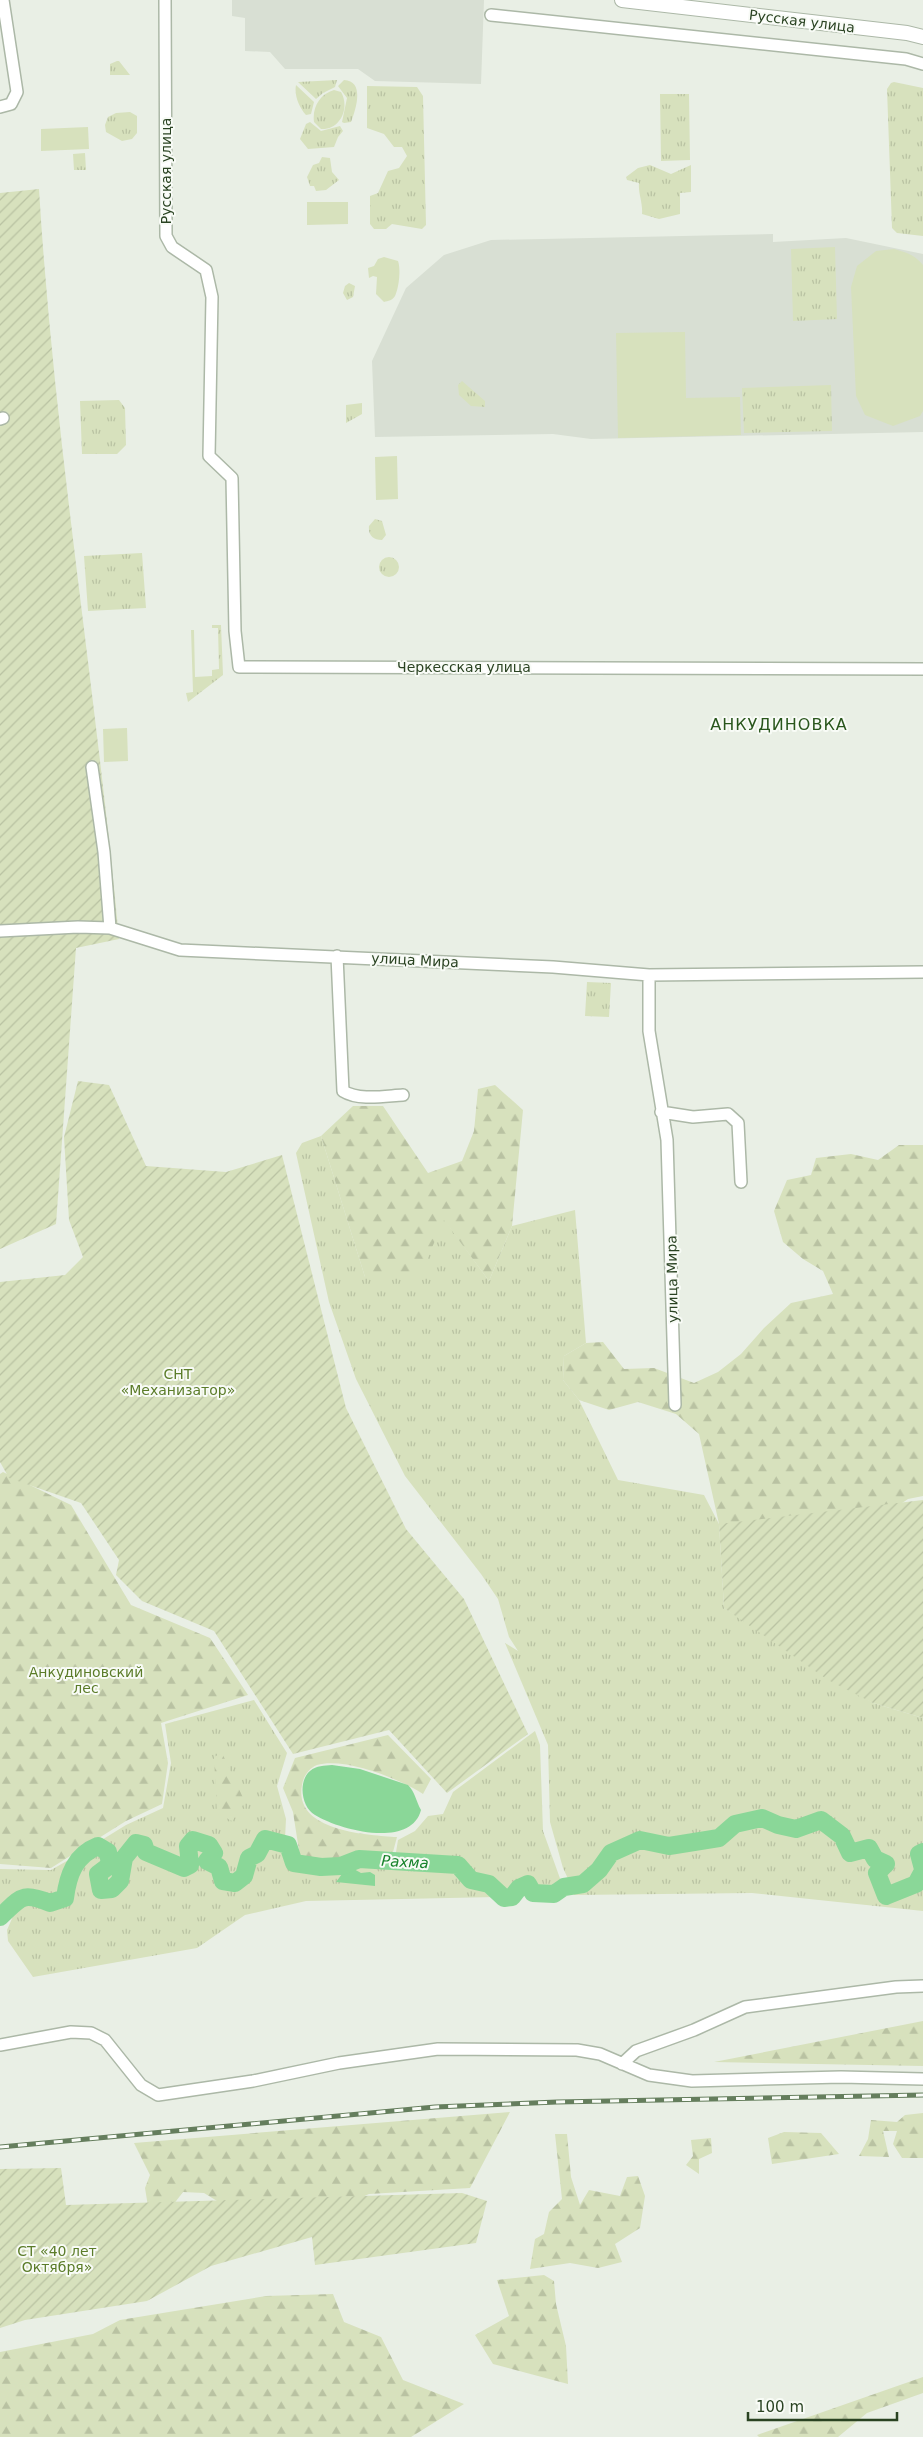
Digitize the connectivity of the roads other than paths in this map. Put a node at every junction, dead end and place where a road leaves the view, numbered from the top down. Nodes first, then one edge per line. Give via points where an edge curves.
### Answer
1 (3, 0) edge
2 (165, 0) edge
3 (622, 0) edge
4 (491, 15) dead end
5 (923, 37) edge
6 (923, 64) edge
7 (0, 107) edge
8 (209, 442) joint
9 (923, 669) edge
10 (92, 767) dead end
11 (110, 928) junction
12 (0, 931) edge
13 (337, 956) junction
14 (923, 972) edge
15 (649, 975) junction
16 (403, 1095) dead end
17 (661, 1112) junction
18 (741, 1182) dead end
19 (675, 1405) dead end
20 (923, 1986) edge
21 (0, 2045) edge
22 (622, 2064) junction
23 (923, 2079) edge

1 - 7 street via 17,92 11,104
2 - 8 street, Русская улица via 166,231 172,247 206,270 212,297
3 - 5 street, Русская улица
4 - 6 street via 906,59
8 - 9 street, Черкесская улица via 209,456 232,478 235,631 240,667
10 - 11 street
11 - 12 street, улица Мира
11 - 13 street, улица Мира via 180,950
13 - 15 street, улица Мира via 553,966
13 - 16 street via 344,1091 362,1097
14 - 15 street, улица Мира
15 - 17 street, улица Мира via 648,1031
17 - 18 street via 693,1117 728,1114 735,1118 738,1123
17 - 19 street, улица Мира via 667,1140 670,1202
20 - 22 street via 745,2007 636,2051
21 - 22 street via 71,2032 91,2033 105,2040 141,2086 158,2095 438,2049 577,2050 600,2054
22 - 23 street via 649,2075 692,2081 841,2077

